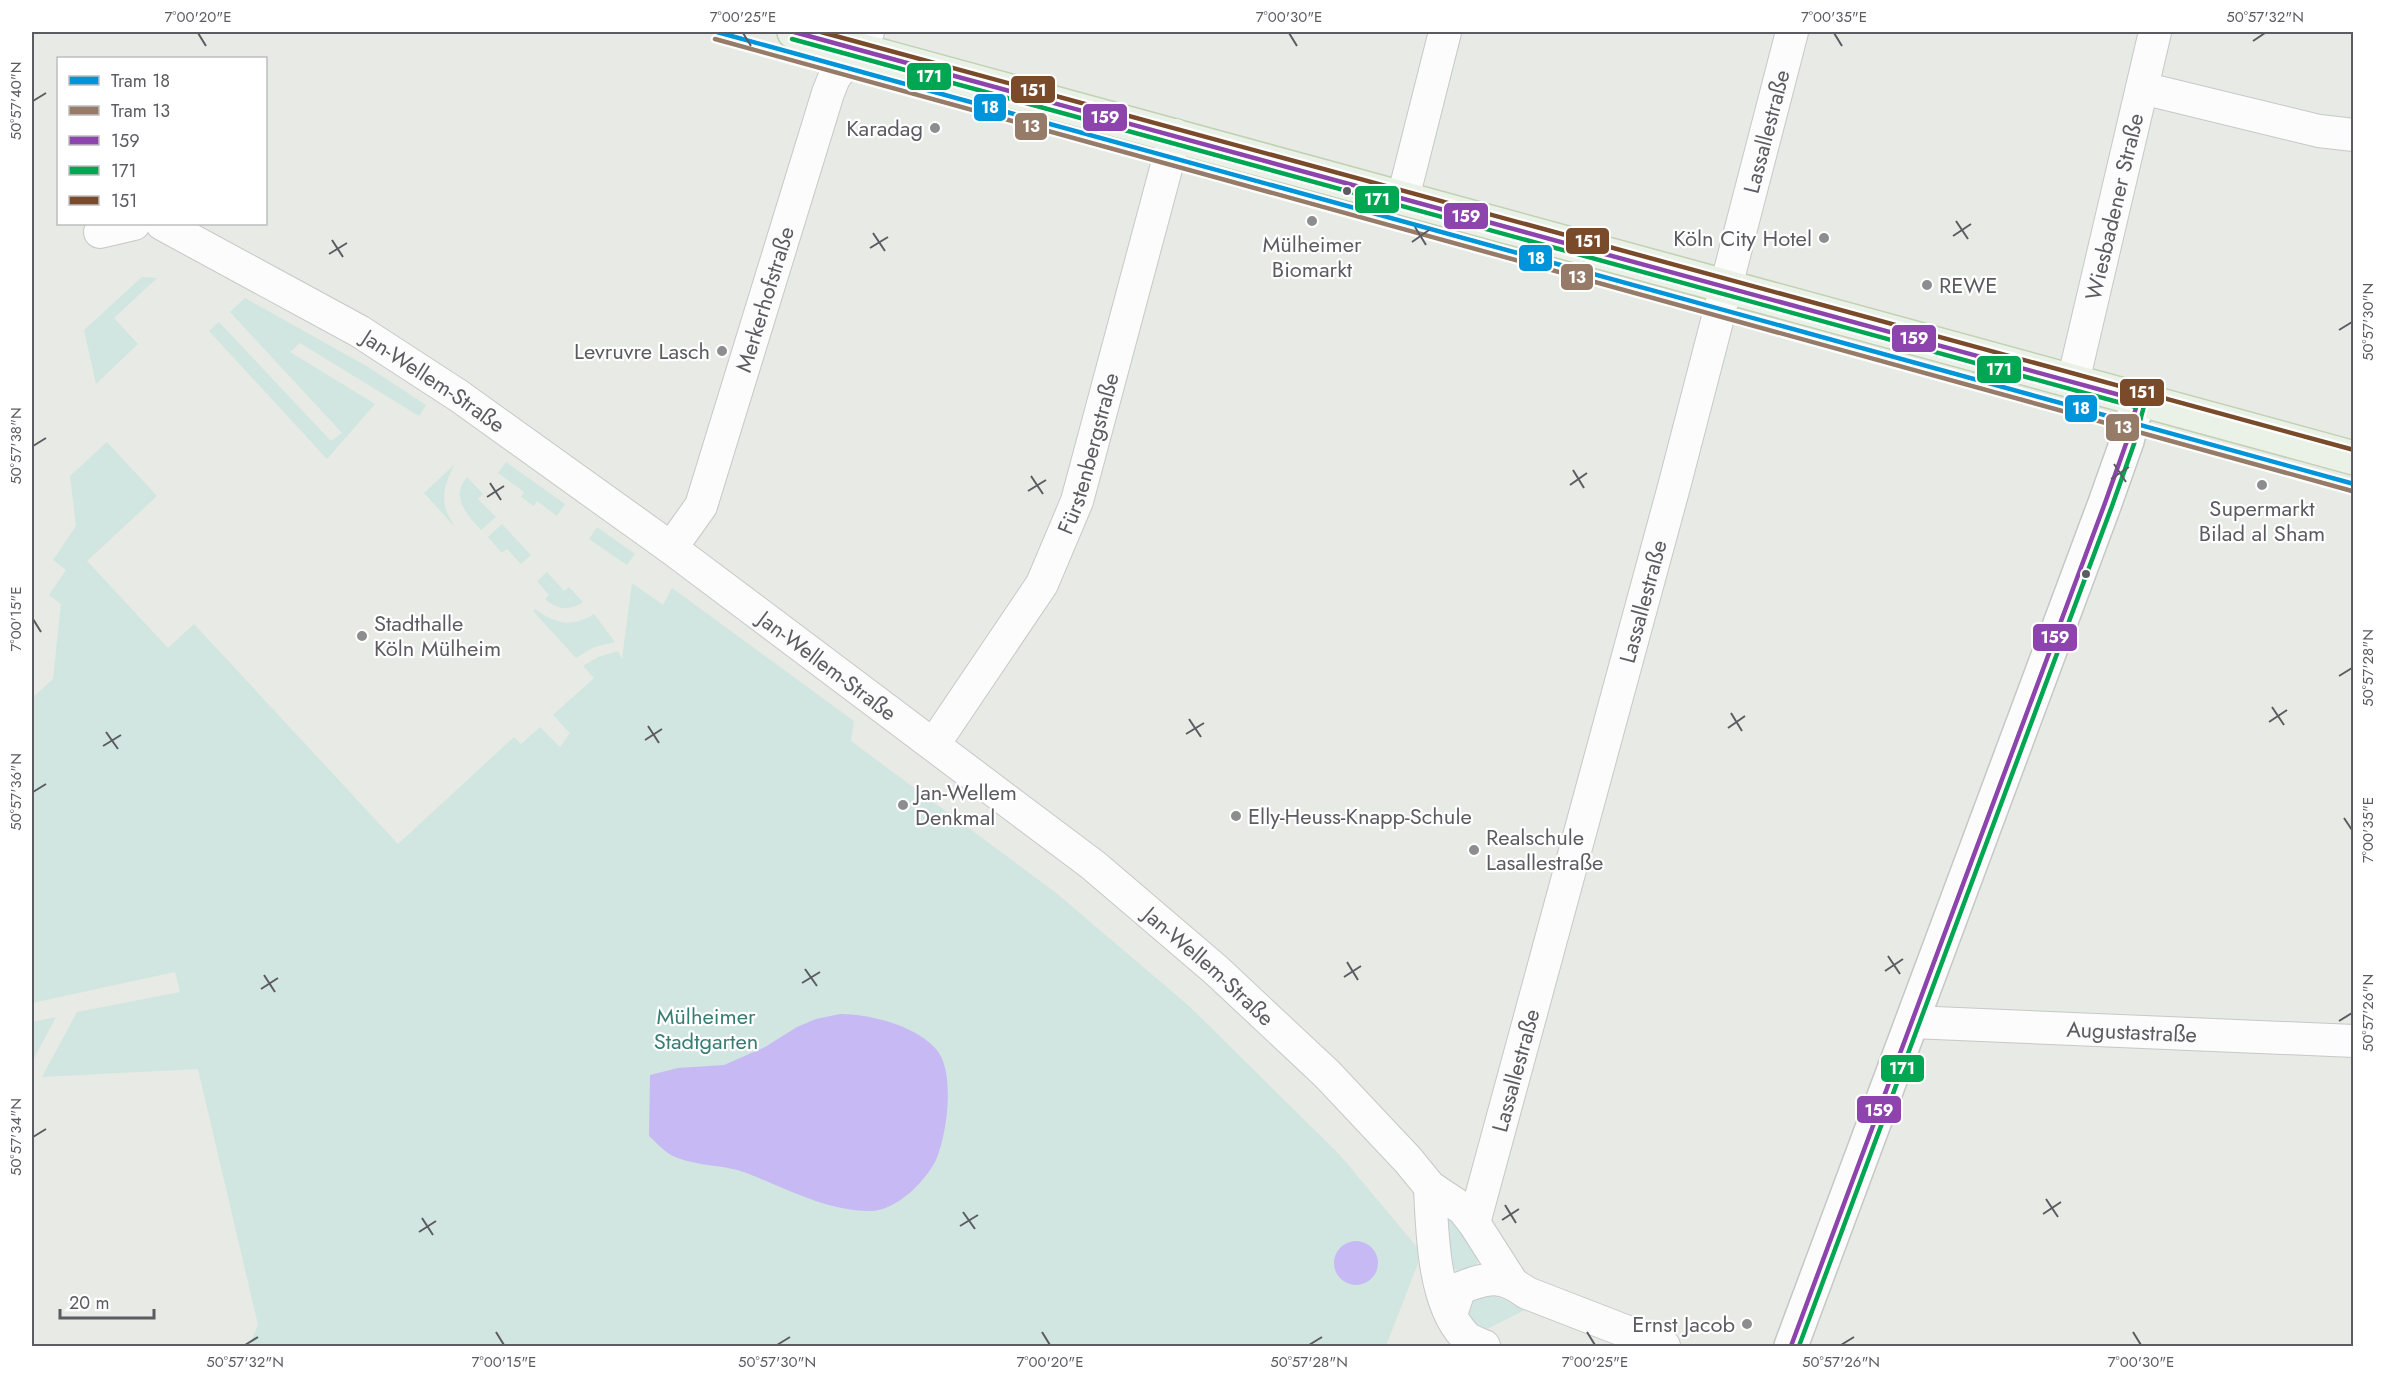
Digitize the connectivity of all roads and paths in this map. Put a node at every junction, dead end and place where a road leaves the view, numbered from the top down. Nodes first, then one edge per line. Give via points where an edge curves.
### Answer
1 (794, 32) edge
2 (1445, 32) edge
3 (1792, 32) edge
4 (2155, 32) edge
5 (862, 40) edge
6 (2142, 88) junction
7 (1175, 135) junction
8 (2354, 135) edge
9 (1403, 198) junction
10 (130, 225) edge
11 (164, 225) edge
12 (100, 232) dead end
13 (1727, 287) junction
14 (2073, 382) junction
15 (2138, 400) junction
16 (2354, 458) edge
17 (671, 548) junction
18 (934, 744) junction
19 (1912, 1022) junction
20 (2354, 1041) edge
21 (1488, 1172) junction
22 (1430, 1187) junction
23 (1474, 1223) junction
24 (1510, 1281) junction
25 (1451, 1314) junction
26 (1484, 1347) edge
27 (1664, 1347) edge
28 (1791, 1347) edge

1 - 5 main road
2 - 9 street
3 - 13 street, Lassallestraße
4 - 6 street, Wiesbadener Straße
5 - 7 main road
5 - 17 street, Merkerhofstraße via 834,78 828,93 700,506
6 - 8 street via 2319,131
6 - 14 street, Wiesbadener Straße
7 - 9 main road
7 - 18 street, Fürstenbergstraße via 1077,501 1042,584
9 - 13 main road
10 - 12 street
11 - 17 street, Jan-Wellem-Straße via 305,300 412,364
13 - 14 main road
13 - 21 street, Lassallestraße
14 - 15 main road
15 - 16 main road
15 - 19 street via 2105,503
17 - 18 street, Jan-Wellem-Straße
18 - 22 street, Jan-Wellem-Straße via 1093,865 1216,970 1328,1074
19 - 20 street, Augustastraße
19 - 28 street
21 - 22 street via 1473,1186 1456,1191
21 - 23 street, Lassallestraße
22 - 23 street, Jan-Wellem-Straße via 1462,1209
22 - 25 street via 1438,1278
23 - 24 street, Jan-Wellem-Straße
24 - 25 street via 1484,1279 1460,1288
24 - 27 street via 1527,1293
25 - 26 street via 1464,1336

